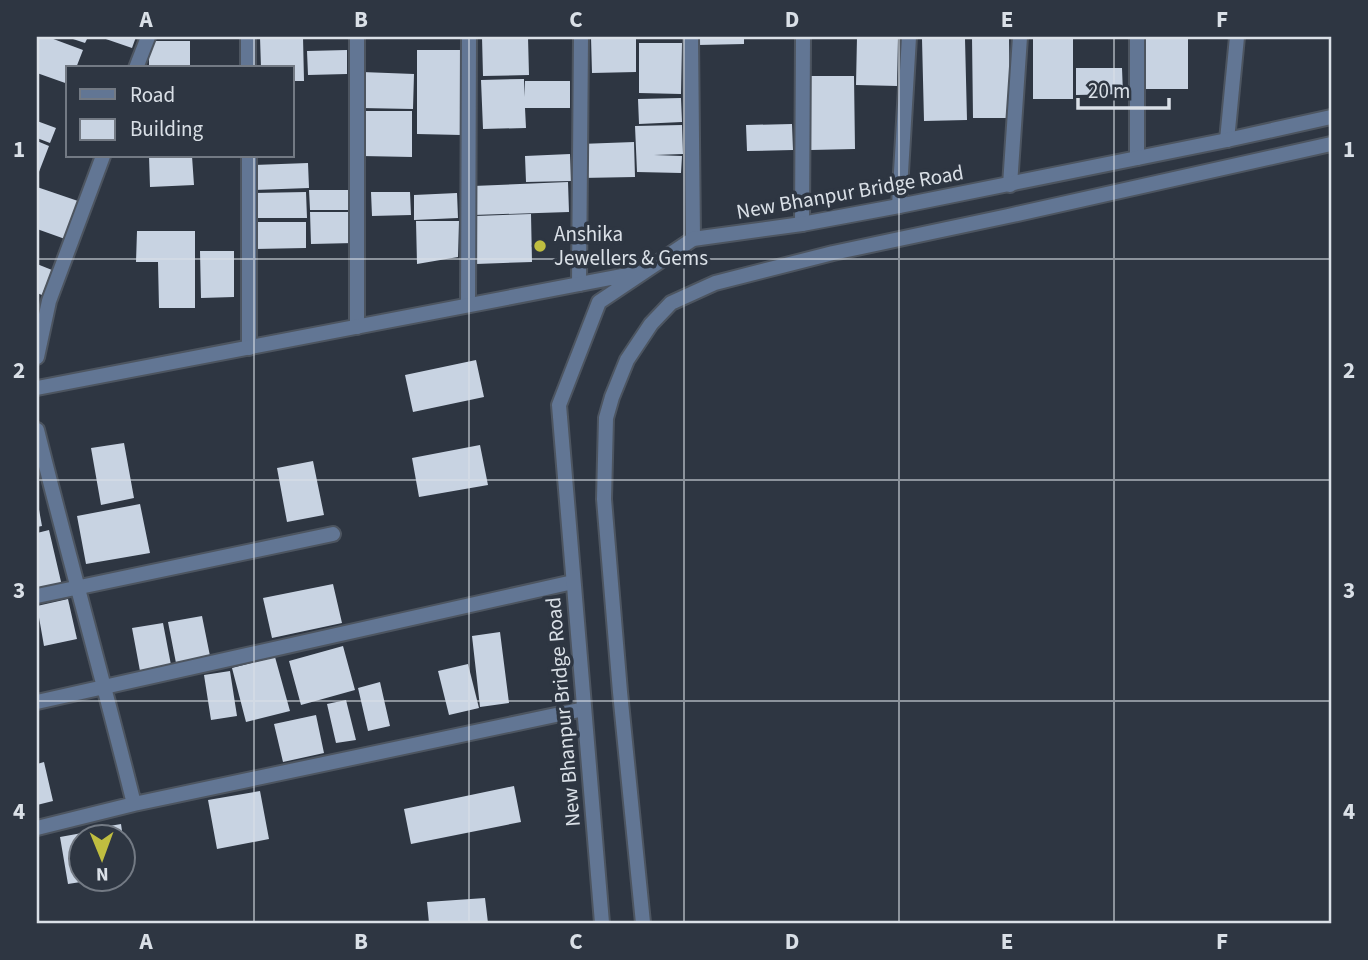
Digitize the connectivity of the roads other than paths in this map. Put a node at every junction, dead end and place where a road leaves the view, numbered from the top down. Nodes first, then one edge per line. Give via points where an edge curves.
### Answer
1 (148, 37) edge
2 (248, 37) edge
3 (357, 37) edge
4 (469, 37) edge
5 (581, 37) edge
6 (691, 37) edge
7 (803, 37) edge
8 (909, 37) edge
9 (1020, 37) edge
10 (1137, 37) edge
11 (1237, 37) edge
12 (137, 66) edge
13 (248, 66) edge
14 (1331, 117) edge
15 (1227, 141) junction
16 (1331, 144) edge
17 (102, 158) edge
18 (249, 158) edge
19 (1137, 158) junction
20 (1010, 185) junction
21 (899, 206) junction
22 (802, 223) junction
23 (693, 239) junction
24 (643, 272) junction
25 (579, 284) junction
26 (43, 298) edge
27 (468, 306) junction
28 (357, 327) junction
29 (249, 348) junction
30 (37, 357) edge
31 (37, 388) edge
32 (37, 430) edge
33 (333, 534) dead end
34 (573, 583) junction
35 (77, 587) junction
36 (37, 596) edge
37 (105, 687) junction
38 (37, 702) edge
39 (584, 709) junction
40 (134, 804) junction
41 (37, 828) edge
42 (601, 923) edge
43 (643, 923) edge

1 - 12 street
2 - 13 street
3 - 28 street
4 - 27 street
5 - 25 street
6 - 23 street
7 - 22 street
8 - 21 street
9 - 20 street
10 - 19 street
11 - 15 street
14 - 15 street, New Bhanpur Bridge Road
15 - 19 street, New Bhanpur Bridge Road
16 - 43 street via 715,283 671,303 652,324 626,360 606,418 604,499
17 - 26 street
18 - 29 street
19 - 20 street, New Bhanpur Bridge Road
20 - 21 street, New Bhanpur Bridge Road
21 - 22 street, New Bhanpur Bridge Road
22 - 23 street, New Bhanpur Bridge Road
23 - 24 street, New Bhanpur Bridge Road
24 - 25 street
24 - 34 street, New Bhanpur Bridge Road via 599,302 559,405
25 - 27 street
26 - 30 street
27 - 28 street
28 - 29 street
29 - 31 street
32 - 35 street
33 - 35 street
34 - 37 street
34 - 39 street, New Bhanpur Bridge Road
35 - 36 street
35 - 37 street
37 - 38 street
37 - 40 street
39 - 40 street
39 - 42 street, New Bhanpur Bridge Road
40 - 41 street

